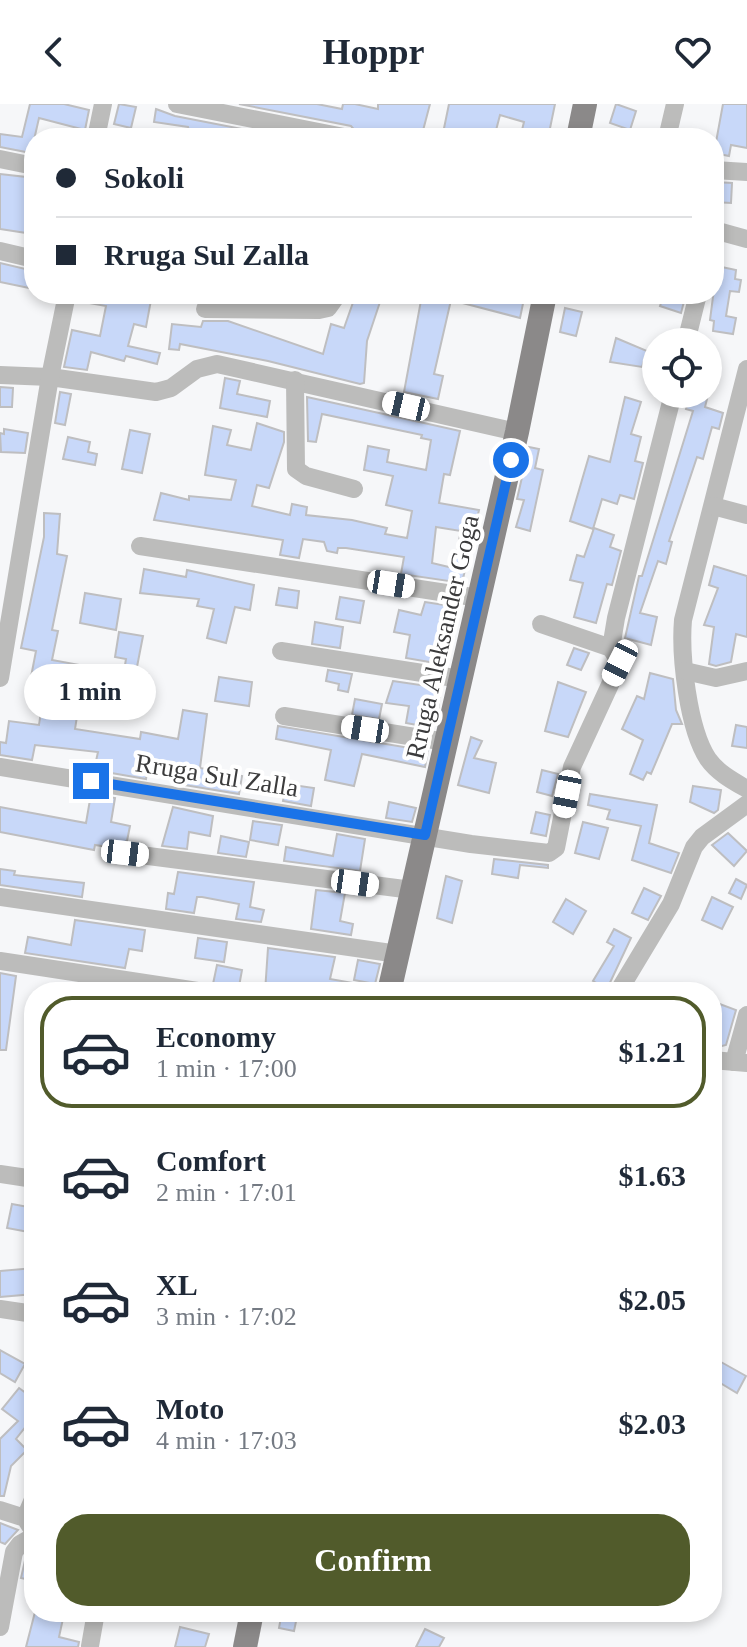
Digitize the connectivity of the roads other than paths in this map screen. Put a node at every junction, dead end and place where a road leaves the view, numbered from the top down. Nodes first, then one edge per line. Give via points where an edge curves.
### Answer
1 (103, 104) edge
2 (177, 104) edge
3 (585, 104) edge
4 (675, 104) edge
5 (98, 128) edge
6 (270, 128) edge
7 (580, 128) edge
8 (669, 128) edge
9 (0, 159) edge
10 (24, 164) edge
11 (724, 171) edge
12 (747, 172) edge
13 (724, 233) edge
14 (747, 239) edge
15 (0, 251) edge
16 (24, 257) edge
17 (65, 304) edge
18 (331, 304) edge
19 (543, 304) edge
20 (696, 304) edge
21 (205, 309) dead end
22 (690, 328) edge
23 (747, 369) edge
24 (0, 375) edge
25 (50, 377) junction
26 (295, 380) junction
27 (670, 408) edge
28 (517, 432) junction
29 (354, 489) dead end
30 (713, 506) junction
31 (747, 515) edge
32 (140, 546) dead end
33 (479, 598) junction
34 (541, 624) dead end
35 (611, 648) junction
36 (281, 651) dead end
37 (685, 671) junction
38 (747, 671) edge
39 (0, 678) edge
40 (461, 679) junction
41 (284, 716) dead end
42 (446, 742) junction
43 (0, 767) edge
44 (747, 789) edge
45 (747, 804) edge
46 (425, 835) junction
47 (125, 853) dead end
48 (412, 890) junction
49 (0, 897) edge
50 (398, 954) junction
51 (0, 961) edge
52 (138, 982) edge
53 (391, 982) edge
54 (624, 982) edge
55 (747, 1015) edge
56 (740, 1062) edge
57 (0, 1174) edge
58 (24, 1178) edge
59 (0, 1309) edge
60 (24, 1313) edge
61 (0, 1510) edge
62 (24, 1525) edge
63 (24, 1539) edge
64 (94, 1622) edge
65 (250, 1622) edge
66 (0, 1627) edge
67 (90, 1646) edge
68 (245, 1647) edge

1 - 5 street
2 - 6 street
3 - 7 main road
4 - 8 street
9 - 10 street
11 - 12 street
13 - 14 street
15 - 16 street
17 - 25 street
18 - 21 street via 319,310
19 - 28 main road, Rruga Aleksander Goga
20 - 22 street
23 - 30 street
24 - 25 street
25 - 26 street via 156,392 217,364
25 - 39 street
26 - 28 street
26 - 29 street via 296,469
27 - 35 street
28 - 33 main road, Rruga Aleksander Goga
30 - 31 street
30 - 37 street via 683,620
32 - 33 street
33 - 40 main road, Rruga Aleksander Goga
34 - 35 street
35 - 46 street, Rruga Sul Zalla via 620,663 572,767 556,848 543,854
36 - 40 street
37 - 38 street via 716,678
37 - 44 street via 707,758
40 - 42 main road, Rruga Aleksander Goga
41 - 42 street
42 - 46 main road, Rruga Aleksander Goga
43 - 46 street, Rruga Sul Zalla
45 - 54 street via 694,847 671,904
46 - 48 main road, Rruga Aleksander Goga
47 - 48 street
48 - 50 main road, Rruga Aleksander Goga
49 - 50 street
50 - 53 main road, Rruga Aleksander Goga
51 - 52 street
55 - 56 street
57 - 58 street
59 - 60 street
61 - 62 street
63 - 66 street via 14,1552
64 - 67 street
65 - 68 main road

